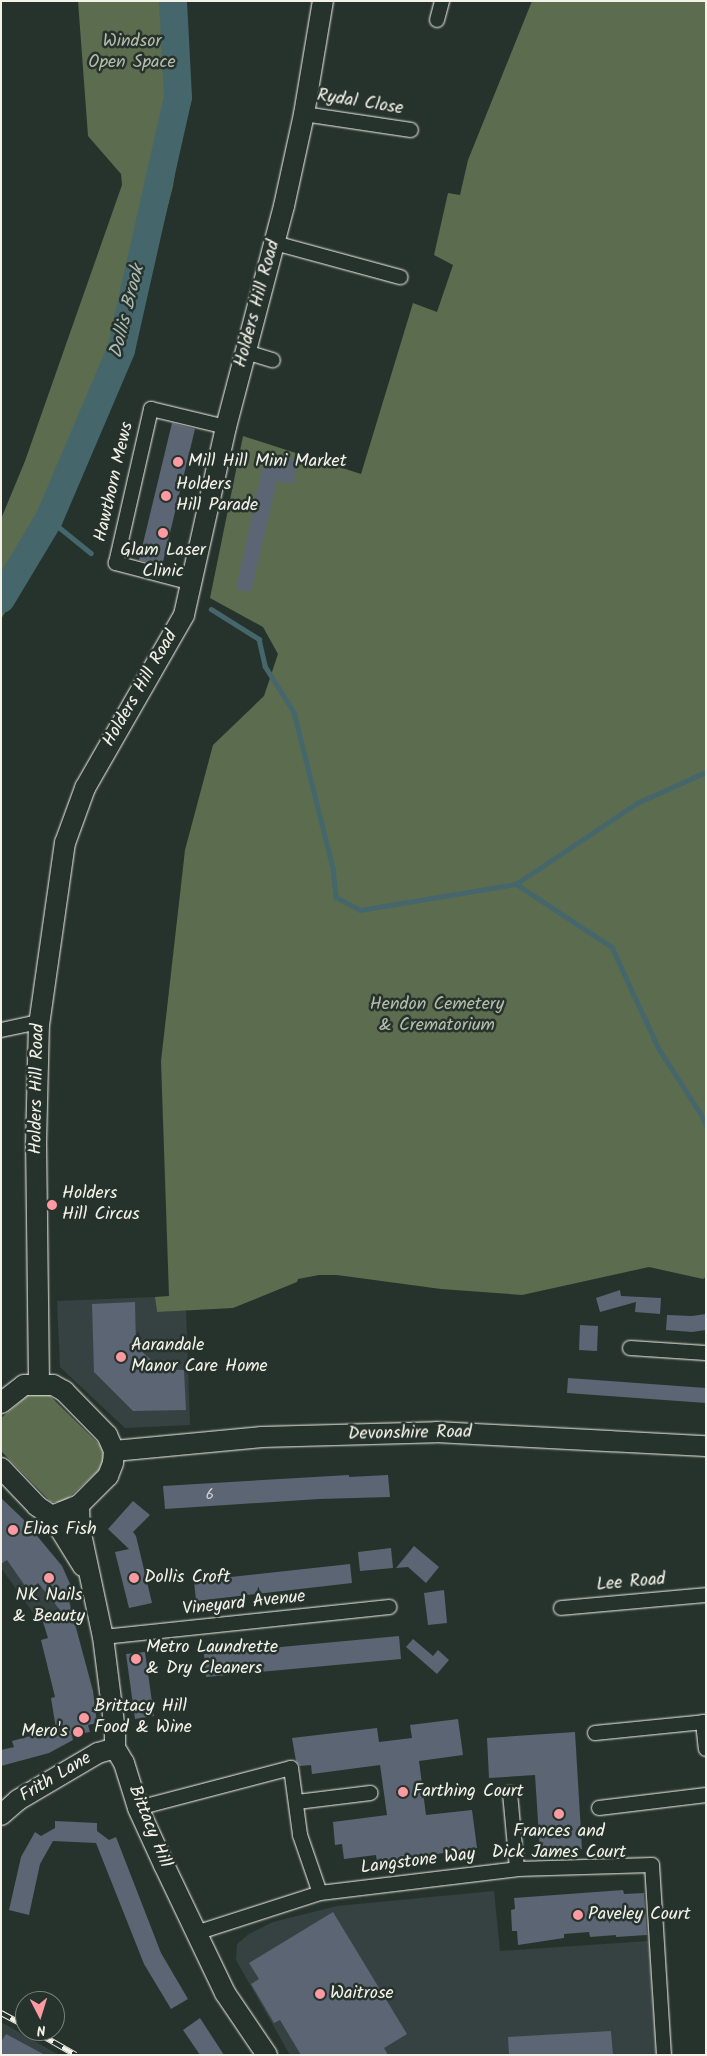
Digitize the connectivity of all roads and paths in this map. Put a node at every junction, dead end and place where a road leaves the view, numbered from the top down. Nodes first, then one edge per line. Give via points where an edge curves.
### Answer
1 (323, 1) edge
2 (442, 1) edge
3 (437, 20) dead end
4 (304, 114) junction
5 (411, 130) dead end
6 (275, 243) junction
7 (400, 277) dead end
8 (246, 352) junction
9 (273, 360) dead end
10 (226, 427) junction
11 (192, 583) junction
12 (39, 1025) junction
13 (1, 1030) edge
14 (630, 1348) dead end
15 (706, 1353) edge
16 (39, 1383) junction
17 (1, 1403) edge
18 (706, 1446) edge
19 (114, 1451) junction
20 (1, 1468) edge
21 (79, 1505) junction
22 (52, 1516) junction
23 (91, 1578) junction
24 (706, 1594) edge
25 (389, 1607) dead end
26 (561, 1608) dead end
27 (103, 1637) junction
28 (704, 1722) edge
29 (595, 1733) dead end
30 (115, 1748) junction
31 (706, 1749) edge
32 (510, 1792) dead end
33 (370, 1793) dead end
34 (706, 1796) edge
35 (297, 1802) junction
36 (138, 1808) junction
37 (599, 1808) dead end
38 (1, 1814) edge
39 (517, 1869) junction
40 (320, 1893) junction
41 (196, 1933) junction
42 (267, 2055) edge
43 (664, 2055) edge

1 - 4 main road, Holders Hill Road
2 - 3 street
4 - 5 street, Rydal Close
4 - 6 main road, Holders Hill Road
6 - 7 street
6 - 8 main road, Holders Hill Road
8 - 9 street
8 - 10 main road, Holders Hill Road
10 - 11 main road, Holders Hill Road
10 - 11 street, Hawthorn Mews via 151,409 116,563
11 - 12 main road, Holders Hill Road via 184,615 85,788 65,843
12 - 13 street
12 - 16 main road, Holders Hill Road via 36,1145
14 - 15 street
16 - 17 main road via 24,1385
16 - 19 main road via 64,1391 107,1435
18 - 19 main road, Devonshire Road via 436,1432 262,1438
19 - 21 main road via 108,1476
20 - 22 main road via 37,1506
21 - 22 main road
21 - 23 main road, Bittacy Hill via 80,1529
22 - 23 main road, Bittacy Hill
23 - 27 main road, Bittacy Hill
24 - 26 street, Lee Road
25 - 27 street, Vineyard Avenue
27 - 30 main road, Bittacy Hill
28 - 29 street
28 - 31 street
30 - 36 main road, Bittacy Hill via 124,1763
30 - 38 main road, Frith Lane via 98,1754 18,1800
32 - 39 street
33 - 35 street
34 - 37 street
35 - 36 street via 291,1768
35 - 40 street via 300,1835
36 - 41 main road, Bittacy Hill
39 - 40 street, Langstone Way
39 - 43 street, Langstone Way via 652,1865
40 - 41 street, Langstone Way
41 - 42 main road, Bittacy Hill via 225,1993

